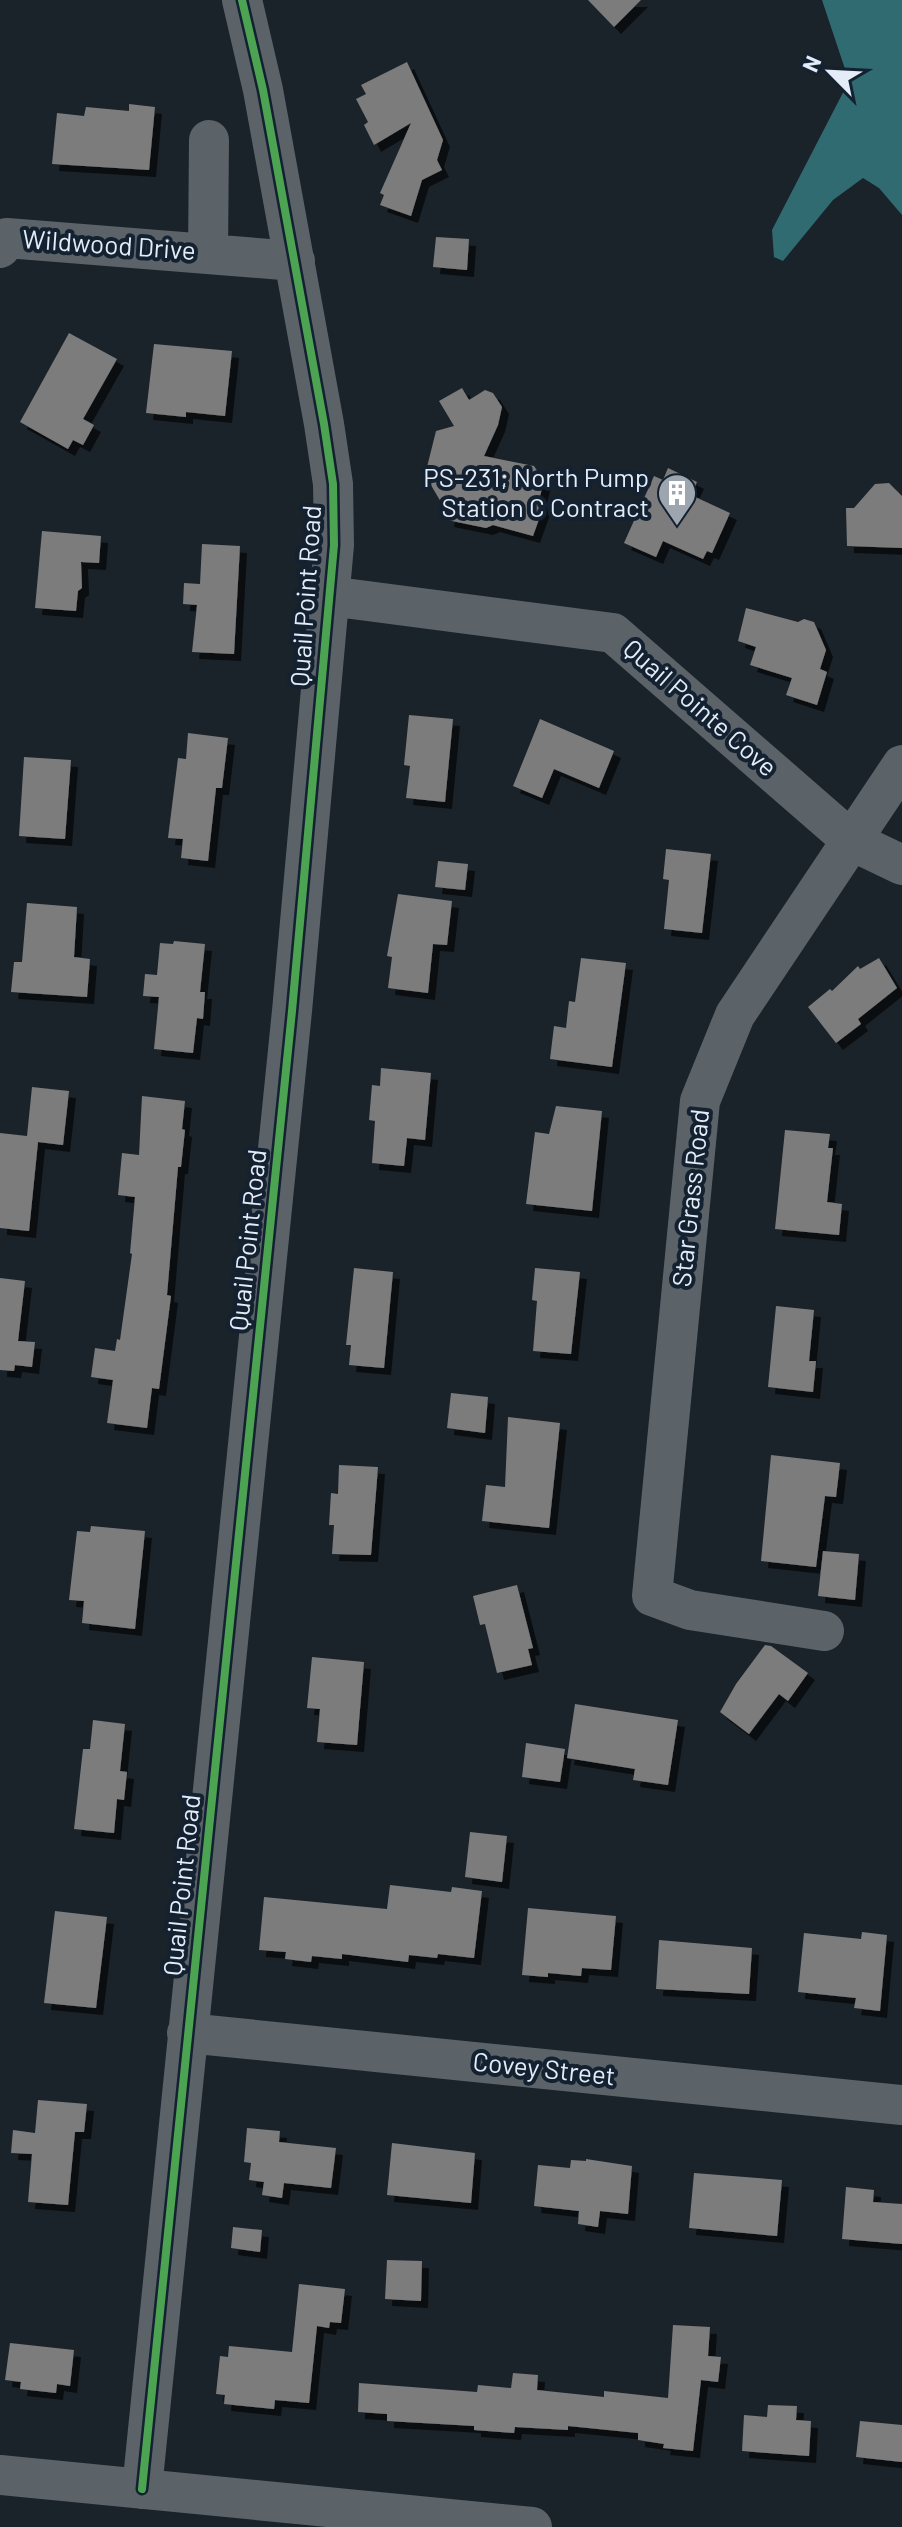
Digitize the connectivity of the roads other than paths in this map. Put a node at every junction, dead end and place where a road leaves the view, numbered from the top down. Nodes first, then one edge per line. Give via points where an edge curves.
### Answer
1 (242, 0) edge
2 (209, 140) dead end
3 (0, 248) edge
4 (208, 253) junction
5 (295, 261) junction
6 (329, 596) junction
7 (902, 765) edge
8 (852, 841) junction
9 (902, 865) edge
10 (824, 1631) dead end
11 (187, 2033) junction
12 (902, 2105) edge
13 (0, 2475) edge
14 (142, 2489) junction
15 (532, 2527) edge

1 - 5 street, Quail Point Road
2 - 4 street, Wildwood Drive
3 - 4 street, Wildwood Drive via 7,238
4 - 5 street
5 - 6 street, Quail Point Road via 333,484
6 - 8 street, Quail Pointe Cove via 613,633
6 - 11 street, Quail Point Road
7 - 8 street, Star Grass Road
8 - 9 street, Quail Pointe Cove
8 - 10 street, Star Grass Road via 735,1015 700,1101 652,1596 690,1610
11 - 12 street, Covey Street
11 - 14 street, Quail Point Road
13 - 14 street
14 - 15 street

